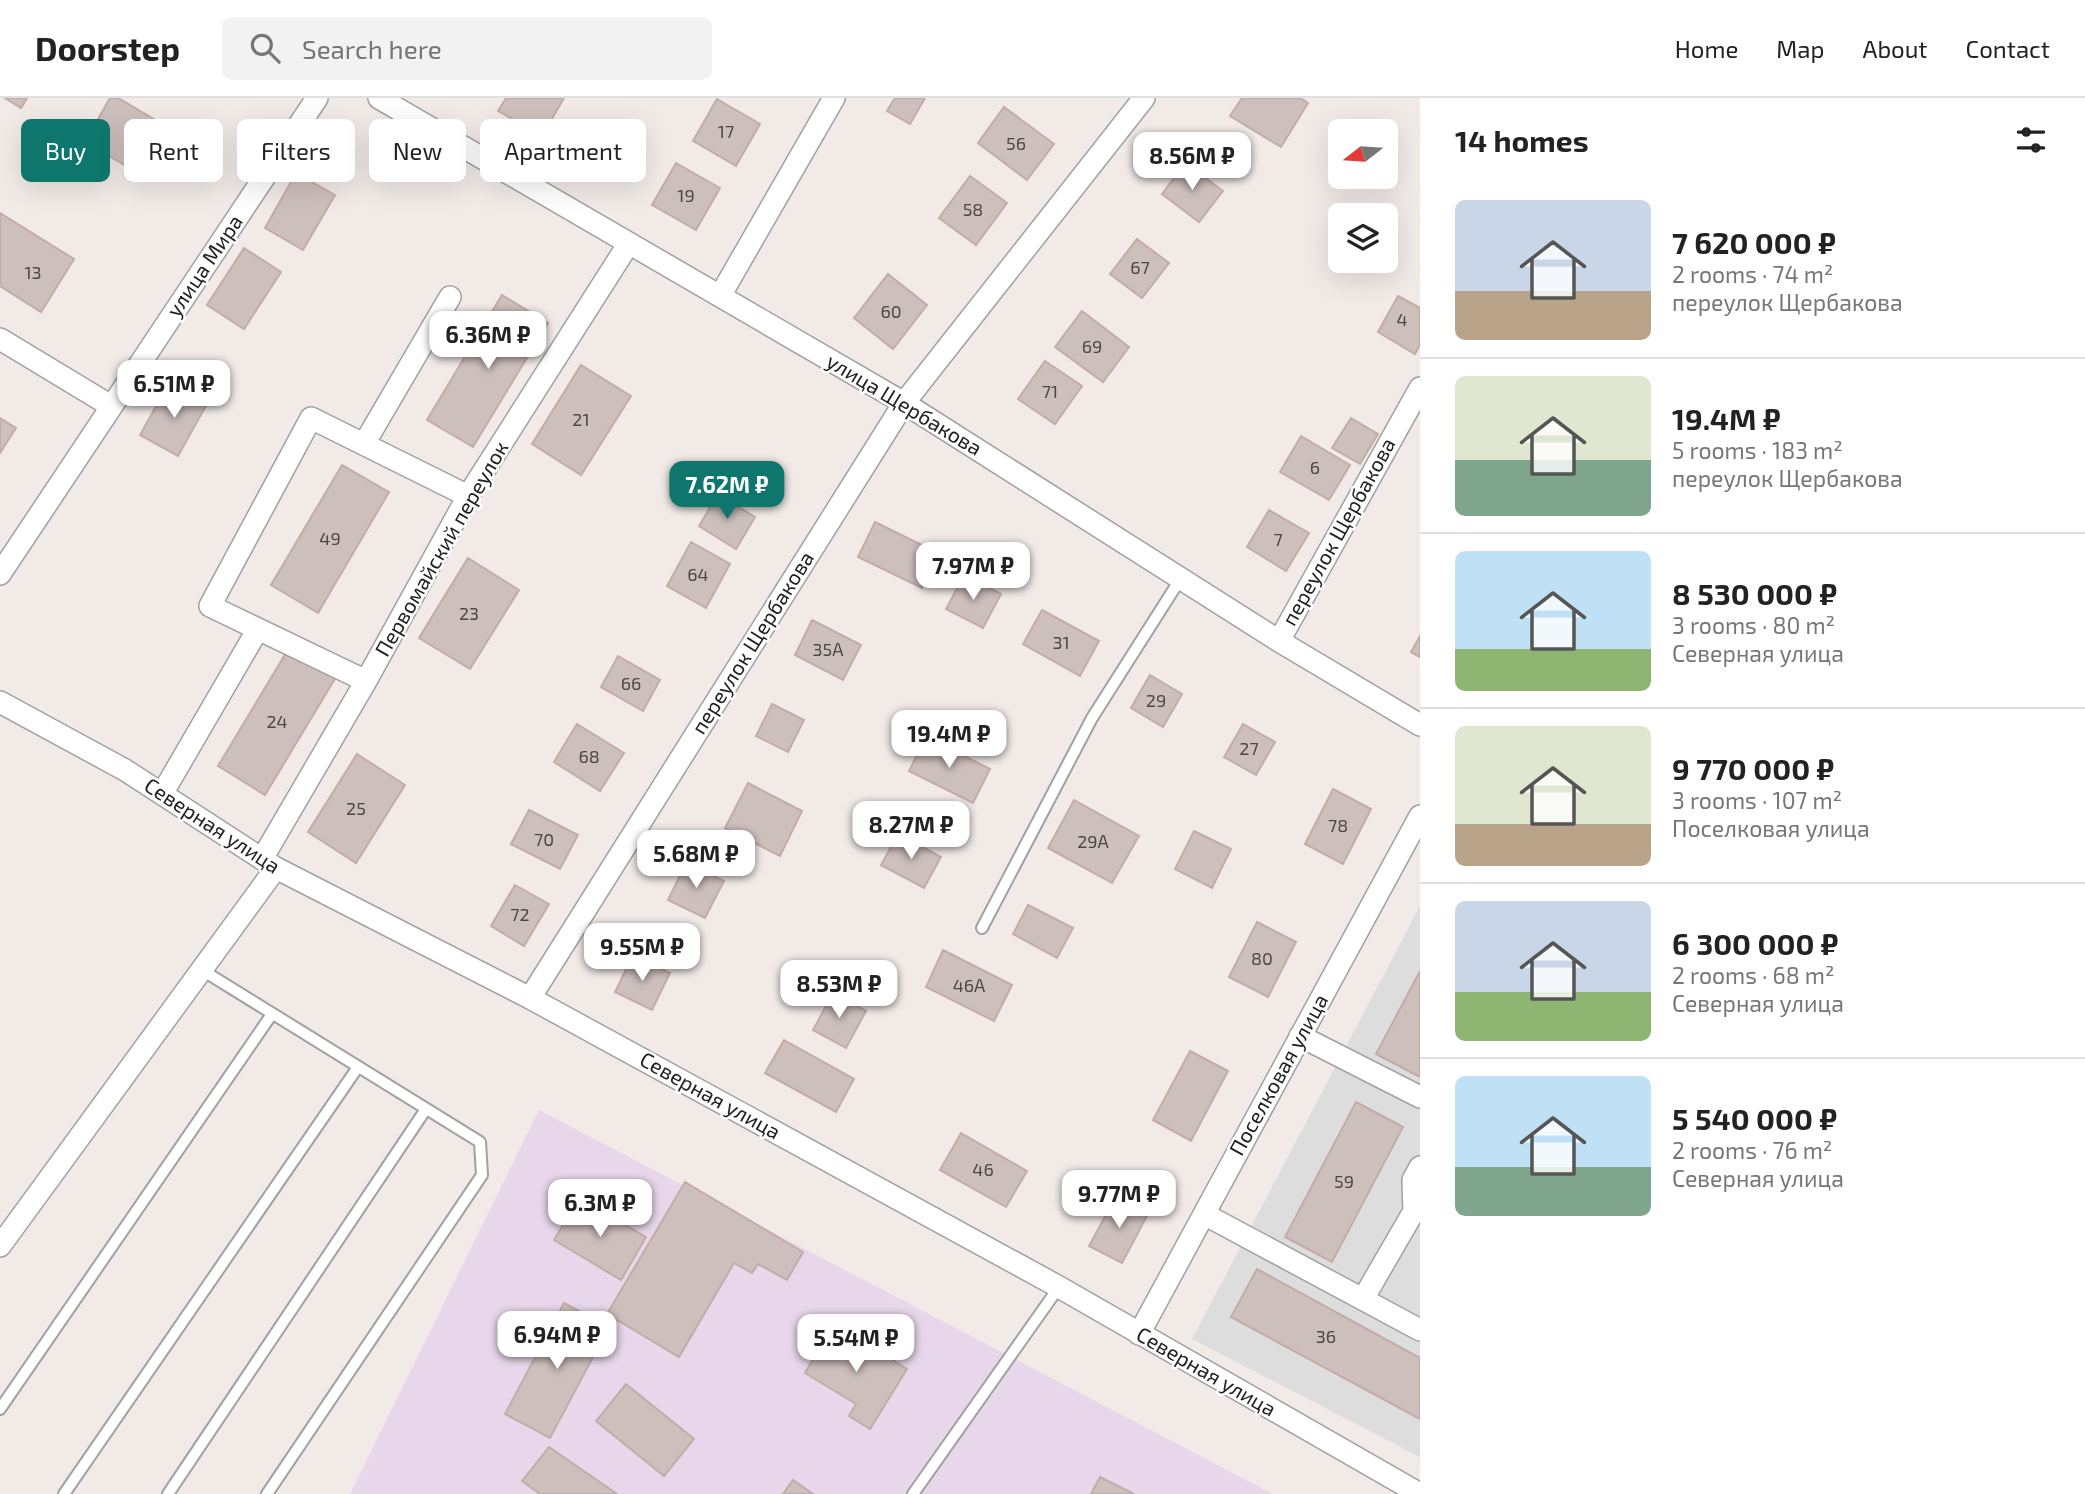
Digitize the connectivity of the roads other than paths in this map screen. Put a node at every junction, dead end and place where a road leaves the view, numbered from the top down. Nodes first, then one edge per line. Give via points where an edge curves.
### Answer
1 (317, 98) edge
2 (379, 98) edge
3 (834, 98) edge
4 (1144, 98) edge
5 (629, 243) junction
6 (720, 296) junction
7 (450, 297) dead end
8 (0, 339) edge
9 (1420, 388) edge
10 (904, 403) junction
11 (111, 406) junction
12 (364, 444) junction
13 (468, 496) junction
14 (0, 574) edge
15 (1181, 578) junction
16 (258, 629) junction
17 (1279, 641) junction
18 (366, 681) junction
19 (0, 702) edge
20 (1420, 725) edge
21 (162, 794) junction
22 (1420, 816) edge
23 (269, 864) junction
24 (982, 928) dead end
25 (202, 970) junction
26 (530, 998) junction
27 (272, 1014) junction
28 (1300, 1036) junction
29 (358, 1067) junction
30 (1420, 1097) edge
31 (426, 1109) junction
32 (1420, 1167) edge
33 (1204, 1214) junction
34 (0, 1246) edge
35 (1059, 1287) junction
36 (1363, 1299) junction
37 (1420, 1330) edge
38 (1139, 1334) junction
39 (0, 1409) edge
40 (64, 1494) edge
41 (169, 1494) edge
42 (267, 1494) edge
43 (913, 1494) edge
44 (1420, 1494) edge

1 - 11 street, улица Мира
2 - 5 street, улица Щербакова
3 - 6 street
4 - 10 street, переулок Щербакова
5 - 6 street, улица Щербакова
5 - 13 street, Первомайский переулок
6 - 10 street, улица Щербакова
7 - 12 street
8 - 11 street
9 - 17 street, переулок Щербакова
10 - 15 street, улица Щербакова
10 - 26 street, переулок Щербакова
11 - 14 street, улица Мира
12 - 13 street
12 - 16 street via 311,418 210,606
13 - 18 street, Первомайский переулок
15 - 17 street, улица Щербакова
15 - 24 lane via 1091,718
16 - 18 street
16 - 21 street
17 - 20 street, улица Щербакова
18 - 23 street, Первомайский переулок
19 - 21 street, Северная улица
21 - 23 street, Северная улица
22 - 28 street, Поселковая улица
23 - 25 street, Первомайский переулок
23 - 26 street, Северная улица
25 - 27 lane
25 - 34 street, Первомайский переулок
26 - 35 street, Северная улица
27 - 29 lane
27 - 39 lane
28 - 30 street
28 - 33 street, Поселковая улица
29 - 31 lane
29 - 40 lane
31 - 41 lane
31 - 42 lane via 480,1142 482,1175
32 - 36 street via 1413,1180 1414,1211
33 - 36 street
33 - 38 street, Поселковая улица
35 - 38 street, Северная улица
35 - 43 lane
36 - 37 street
38 - 44 street, Северная улица

